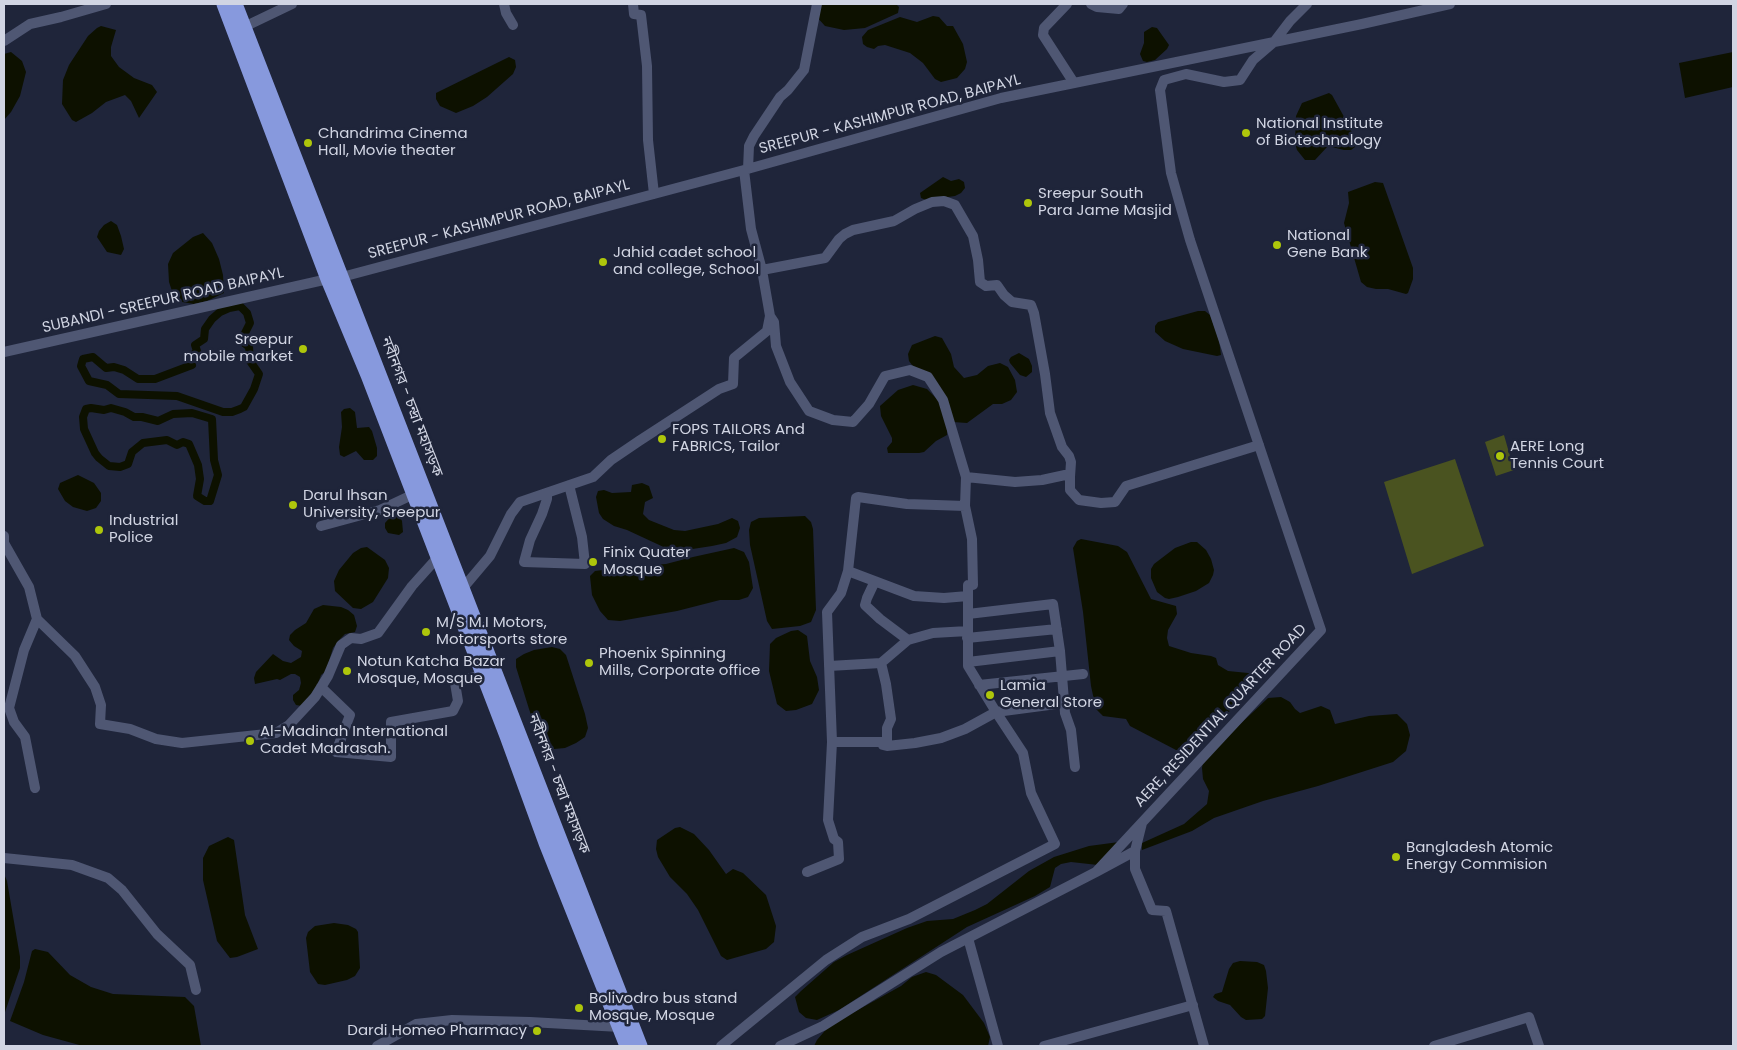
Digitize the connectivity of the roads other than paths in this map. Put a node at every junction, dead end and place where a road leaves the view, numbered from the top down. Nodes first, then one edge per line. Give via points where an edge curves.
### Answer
1 (106, 4) edge
2 (224, 4) edge
3 (236, 4) edge
4 (292, 4) edge
5 (504, 4) edge
6 (633, 4) edge
7 (817, 4) edge
8 (1067, 4) edge
9 (1091, 4) edge
10 (1124, 4) edge
11 (1307, 4) edge
12 (1450, 4) edge
13 (1429, 6) edge
14 (513, 25) dead end
15 (244, 27) junction
16 (4, 41) edge
17 (1274, 42) junction
18 (1074, 83) junction
19 (746, 169) junction
20 (654, 194) junction
21 (762, 270) junction
22 (335, 278) junction
23 (770, 316) junction
24 (4, 352) edge
25 (1259, 445) junction
26 (966, 477) junction
27 (1070, 477) junction
28 (569, 485) junction
29 (547, 493) junction
30 (414, 494) junction
31 (965, 506) junction
32 (321, 526) dead end
33 (4, 536) edge
34 (438, 557) junction
35 (848, 571) junction
36 (875, 581) junction
37 (463, 588) junction
38 (968, 596) junction
39 (968, 614) junction
40 (38, 619) junction
41 (1056, 629) junction
42 (968, 635) junction
43 (908, 640) junction
44 (1060, 651) junction
45 (968, 662) junction
46 (881, 663) junction
47 (829, 666) junction
48 (484, 674) junction
49 (1083, 674) dead end
50 (1063, 676) junction
51 (979, 685) junction
52 (321, 687) junction
53 (1064, 704) junction
54 (9, 708) junction
55 (996, 712) junction
56 (4, 722) edge
57 (832, 742) junction
58 (887, 746) junction
59 (1075, 767) dead end
60 (35, 788) dead end
61 (1142, 822) junction
62 (1135, 851) junction
63 (4, 858) edge
64 (807, 872) dead end
65 (1096, 872) junction
66 (968, 938) junction
67 (196, 990) dead end
68 (1193, 1005) junction
69 (620, 1027) junction
70 (1445, 1045) edge
71 (377, 1046) edge
72 (627, 1046) edge
73 (640, 1046) edge
74 (721, 1046) edge
75 (780, 1046) edge
76 (998, 1046) edge
77 (1044, 1046) edge
78 (1204, 1046) edge
79 (1434, 1046) edge
80 (1539, 1046) edge

1 - 16 street via 30,24
2 - 22 highway, নবীনগর - চন্দ্রা মহাসড়ক
3 - 15 highway, নবীনগর - চন্দ্রা মহাসড়ক
4 - 15 street
5 - 14 street
6 - 20 street via 634,14 641,15 646,57 648,140
7 - 19 street via 804,70 780,97 754,136
8 - 18 street via 1044,28 1043,35
9 - 10 street via 1119,9
11 - 17 street
12 - 13 street, SREEPUR - KASHIMPUR ROAD, BAIPAYL
13 - 17 street, SREEPUR - KASHIMPUR ROAD, BAIPAYL
15 - 22 highway, নবীনগর - চন্দ্রা মহাসড়ক
17 - 18 street, SREEPUR - KASHIMPUR ROAD, BAIPAYL
17 - 25 street via 1253,60 1240,80 1224,82 1186,74 1164,80 1160,90 1171,173 1190,240
18 - 19 street, SREEPUR - KASHIMPUR ROAD, BAIPAYL via 962,108
19 - 20 street, SREEPUR - KASHIMPUR ROAD, BAIPAYL
19 - 21 street via 751,229
20 - 22 street, SREEPUR - KASHIMPUR ROAD, BAIPAYL
21 - 23 street
21 - 27 street via 826,258 839,239 852,230 894,221 932,202 955,204 973,236 980,282 986,286 997,285 1012,302 1031,306 1034,313 1050,413 1071,462
22 - 24 street, SUBANDI - SREEPUR ROAD BAIPAYL
22 - 30 highway, নবীনগর - চন্দ্রা মহাসড়ক
22 - 37 highway, নবীনগর - চন্দ্রা মহাসড়ক
23 - 26 street via 774,322 776,346 790,382 809,411 833,420 853,422 869,404 884,376 910,370 928,377 943,400
23 - 28 street via 767,331 734,358 733,384 719,389 646,436 593,477
25 - 27 street via 1126,486 1115,502 1079,500 1070,490
25 - 61 street, AERE, RESIDENTIAL QUARTER ROAD via 1321,630
26 - 27 street via 1015,482
26 - 31 street
28 - 29 street
28 - 29 street via 585,564 524,562
29 - 37 street via 520,502 490,556
30 - 32 street via 380,510
30 - 34 highway, নবীনগর - চন্দ্রা মহাসড়ক
31 - 35 street via 856,498
31 - 38 street via 972,539 973,567 973,585 968,585
33 - 40 street via 4,543 30,587
34 - 48 highway, নবীনগর - চন্দ্রা মহাসড়ক
34 - 52 street via 378,633 361,639 350,638 341,645
35 - 36 street
35 - 47 street via 842,592 827,612
36 - 38 street via 914,596
36 - 43 street via 865,605
37 - 73 highway, নবীনগর - চন্দ্রা মহাসড়ক
38 - 39 street
39 - 41 street via 1053,604
39 - 42 street
40 - 52 street via 75,656 95,686 100,724 130,729 156,739 182,743 276,733 289,726
40 - 54 street via 24,650
41 - 42 street
41 - 44 street
42 - 43 street via 933,633
42 - 45 street
43 - 46 street
44 - 45 street
44 - 50 street
45 - 51 street
46 - 47 street
46 - 58 street via 891,719 887,728
47 - 57 street
48 - 52 street via 455,683 458,701 453,711 391,722 390,757 336,752 350,716
48 - 69 highway, নবীনগর - চন্দ্রা মহাসড়ক via 546,842
49 - 50 street
50 - 51 street
50 - 53 street
51 - 55 street
53 - 55 street
53 - 59 street
54 - 56 street
54 - 60 street via 25,737
55 - 58 street via 941,738
55 - 74 street via 1023,753 1032,793 1055,844 909,920 862,937 826,960
57 - 58 street via 883,742
57 - 64 street via 828,820 838,842 839,859
61 - 62 street, AERE, RESIDENTIAL QUARTER ROAD
61 - 65 street, AERE, RESIDENTIAL QUARTER ROAD
62 - 65 street
62 - 68 street, AERE, RESIDENTIAL QUARTER ROAD via 1136,869 1152,910 1166,910
63 - 67 street via 72,865 108,878 190,965
65 - 66 street
66 - 75 street via 823,1026
66 - 76 street
68 - 77 street
68 - 78 street, AERE, RESIDENTIAL QUARTER ROAD
69 - 71 street via 452,1020 416,1024
69 - 72 highway, নবীনগর - চন্দ্রা মহাসড়ক
70 - 79 street
70 - 80 street via 1529,1017

